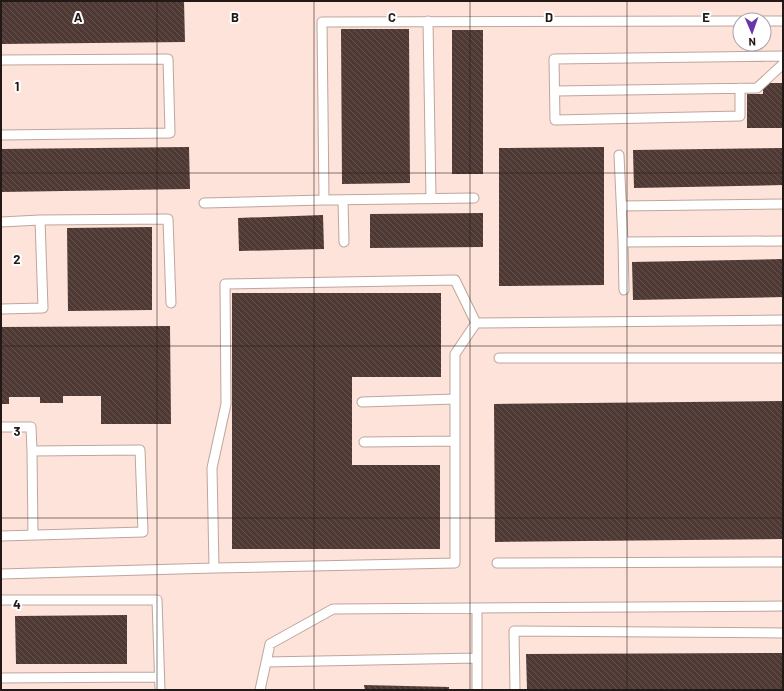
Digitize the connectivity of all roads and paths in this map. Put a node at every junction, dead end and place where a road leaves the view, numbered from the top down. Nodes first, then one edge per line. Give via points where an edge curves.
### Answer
1 (428, 21) junction
2 (732, 21) edge
3 (772, 21) edge
4 (783, 21) edge
5 (783, 56) edge
6 (1, 60) edge
7 (783, 64) edge
8 (740, 88) junction
9 (555, 91) junction
10 (1, 135) edge
11 (620, 155) dead end
12 (474, 198) dead end
13 (431, 199) junction
14 (324, 200) junction
15 (343, 200) junction
16 (204, 203) dead end
17 (783, 204) edge
18 (622, 206) junction
19 (40, 220) junction
20 (1, 222) edge
21 (783, 241) edge
22 (344, 242) dead end
23 (623, 242) junction
24 (624, 290) dead end
25 (172, 303) dead end
26 (1, 309) edge
27 (783, 320) edge
28 (476, 324) junction
29 (499, 358) dead end
30 (783, 358) edge
31 (455, 399) junction
32 (362, 402) dead end
33 (1, 427) edge
34 (455, 441) junction
35 (364, 442) dead end
36 (32, 451) junction
37 (33, 535) junction
38 (1, 536) edge
39 (498, 562) dead end
40 (783, 562) edge
41 (214, 568) junction
42 (1, 574) edge
43 (1, 600) edge
44 (783, 606) edge
45 (477, 608) junction
46 (783, 633) edge
47 (477, 658) junction
48 (266, 662) junction
49 (159, 677) junction
50 (1, 678) edge
51 (160, 690) edge
52 (260, 690) edge
53 (477, 690) edge
54 (515, 690) edge

1 - 2 lane
1 - 13 lane
1 - 14 lane via 322,22
3 - 4 lane
5 - 9 lane via 554,58
6 - 10 lane via 168,59 170,133
7 - 8 lane via 757,88
8 - 9 lane
8 - 9 lane via 740,116 555,120
11 - 18 lane
12 - 13 lane
13 - 15 lane
14 - 15 lane
14 - 16 lane
15 - 22 lane
17 - 18 lane
18 - 23 lane
19 - 20 lane
19 - 25 lane via 168,219
19 - 26 lane via 43,308
21 - 23 lane
23 - 24 lane
27 - 28 lane
28 - 31 lane via 455,354
28 - 41 lane via 455,280 225,284 226,404 212,468
29 - 30 lane
31 - 32 lane
31 - 34 lane
33 - 36 lane via 32,427
34 - 35 lane
34 - 41 lane via 455,563
36 - 37 lane
36 - 37 lane via 140,450 143,532
37 - 38 lane
39 - 40 lane
41 - 42 lane
43 - 49 lane via 157,600
44 - 45 lane
45 - 47 lane
45 - 48 lane via 333,609 270,644
46 - 54 lane via 514,631
47 - 48 lane
47 - 53 lane
48 - 52 lane
49 - 50 lane
49 - 51 lane

